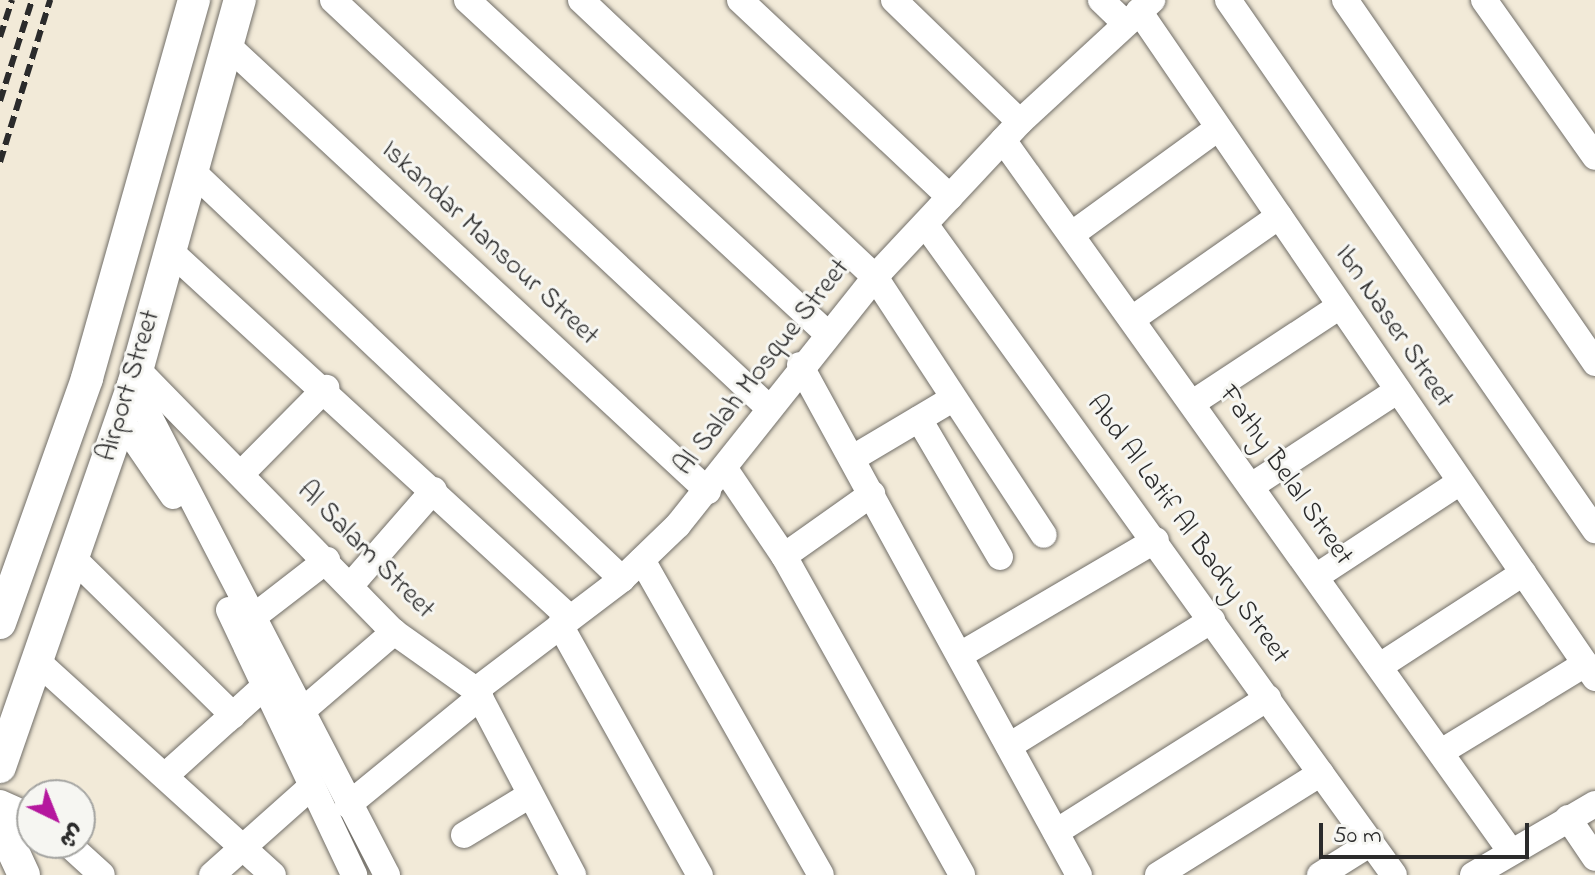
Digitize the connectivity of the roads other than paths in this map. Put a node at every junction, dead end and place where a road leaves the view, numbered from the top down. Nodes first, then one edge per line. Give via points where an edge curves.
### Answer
1 (194, 0) edge
2 (240, 0) edge
3 (333, 0) edge
4 (467, 0) edge
5 (581, 0) edge
6 (740, 0) edge
7 (894, 0) edge
8 (1101, 0) edge
9 (1228, 0) edge
10 (1345, 0) edge
11 (1484, 0) edge
12 (1139, 11) edge
13 (227, 45) junction
14 (1218, 128) junction
15 (1012, 131) junction
16 (1595, 157) edge
17 (192, 171) junction
18 (950, 197) junction
19 (1279, 216) junction
20 (925, 224) junction
21 (1075, 232) junction
22 (169, 250) junction
23 (875, 277) junction
24 (1340, 306) junction
25 (105, 313) junction
26 (1135, 317) junction
27 (148, 329) junction
28 (826, 332) junction
29 (1595, 363) edge
30 (800, 365) junction
31 (135, 377) junction
32 (326, 388) junction
33 (1398, 390) junction
34 (954, 398) junction
35 (1194, 402) junction
36 (768, 407) junction
37 (919, 419) junction
38 (121, 420) junction
39 (853, 458) junction
40 (725, 469) junction
41 (242, 473) junction
42 (1460, 482) junction
43 (1253, 485) junction
44 (434, 490) junction
45 (708, 491) junction
46 (872, 494) junction
47 (1595, 530) edge
48 (1044, 535) dead end
49 (1156, 540) junction
50 (784, 556) junction
51 (1000, 557) dead end
52 (74, 559) junction
53 (327, 560) junction
54 (642, 560) junction
55 (1523, 573) junction
56 (1317, 576) junction
57 (622, 579) junction
58 (351, 585) junction
59 (252, 618) junction
60 (1212, 620) junction
61 (564, 621) junction
62 (0, 623) edge
63 (394, 632) junction
64 (960, 655) junction
65 (38, 662) junction
66 (1380, 666) junction
67 (1590, 671) edge
68 (265, 686) junction
69 (478, 693) junction
70 (1268, 698) junction
71 (301, 712) junction
72 (233, 715) junction
73 (1009, 746) junction
74 (1441, 752) junction
75 (0, 767) edge
76 (1321, 773) junction
77 (166, 775) junction
78 (312, 786) junction
79 (530, 795) junction
80 (1595, 804) edge
81 (348, 805) junction
82 (1568, 818) junction
83 (0, 823) edge
84 (1056, 832) junction
85 (464, 835) dead end
86 (1371, 843) junction
87 (244, 847) junction
88 (1595, 858) edge
89 (84, 859) edge
90 (1504, 863) edge
91 (24, 875) edge
92 (102, 875) edge
93 (212, 875) edge
94 (273, 875) edge
95 (354, 875) edge
96 (387, 875) edge
97 (573, 875) edge
98 (700, 875) edge
99 (821, 875) edge
100 (962, 875) edge
101 (1079, 875) edge
102 (1158, 875) edge
103 (1320, 875) edge
104 (1394, 875) edge
105 (1473, 875) edge

1 - 25 street, Airport Street
2 - 13 street, Airport Street
3 - 36 street
4 - 28 street
5 - 23 street
6 - 18 street
7 - 15 street, Fathy Belal Street
8 - 12 street, Ibn Naser Street
9 - 47 street
10 - 29 street
11 - 16 street
12 - 14 street, Ibn Naser Street
12 - 15 street, Al Salah Mosque Street
13 - 17 street, Airport Street
13 - 45 street, Iskandar Mansour Street
14 - 19 street, Ibn Naser Street
14 - 21 street
15 - 18 street, Al Salah Mosque Street
15 - 21 street, Fathy Belal Street
17 - 22 street, Airport Street
17 - 57 street
18 - 20 street, Al Salah Mosque Street
19 - 24 street, Ibn Naser Street
19 - 26 street
20 - 23 street, Al Salah Mosque Street
20 - 49 street, Abd Al Latif Al Badry Street
21 - 26 street, Fathy Belal Street
22 - 27 street, Airport Street
22 - 32 street
23 - 28 street, Al Salah Mosque Street
23 - 34 street
24 - 33 street, Ibn Naser Street
24 - 35 street
25 - 27 street
25 - 62 street, Airport Street
26 - 35 street, Fathy Belal Street
27 - 31 street, Airport Street
28 - 30 street, Al Salah Mosque Street
30 - 36 street, Al Salah Mosque Street
30 - 39 street
31 - 38 street, Airport Street
31 - 41 street, Al Salam Street
31 - 59 street
32 - 41 street
32 - 44 street
33 - 42 street, Ibn Naser Street
33 - 43 street
34 - 37 street
34 - 48 street
35 - 43 street, Fathy Belal Street
36 - 40 street, Al Salah Mosque Street
37 - 39 street
37 - 51 street
38 - 52 street, Airport Street
38 - 68 street via 192,530
39 - 46 street
40 - 45 street, Al Salah Mosque Street
40 - 50 street
41 - 53 street, Al Salam Street
42 - 55 street, Ibn Naser Street
42 - 56 street
43 - 56 street, Fathy Belal Street
44 - 58 street
44 - 61 street
45 - 54 street, Al Salah Mosque Street
46 - 50 street
46 - 64 street
49 - 60 street, Abd Al Latif Al Badry Street
49 - 64 street
50 - 100 street
52 - 65 street, Airport Street
52 - 72 street
53 - 58 street, Al Salam Street
53 - 59 street
54 - 57 street, Al Salah Mosque Street
54 - 99 street
55 - 66 street
55 - 67 street, Ibn Naser Street
56 - 66 street, Fathy Belal Street
57 - 61 street, Al Salah Mosque Street
58 - 63 street, Al Salam Street
59 - 71 street
60 - 70 street, Abd Al Latif Al Badry Street
60 - 73 street
61 - 69 street, Al Salah Mosque Street
61 - 98 street
63 - 69 street, Al Salam Street
63 - 71 street
64 - 73 street
65 - 75 street, Airport Street
65 - 77 street
66 - 74 street, Fathy Belal Street
67 - 74 street
68 - 72 street
68 - 78 street
69 - 79 street, Al Salam Street
69 - 81 street, Al Salah Mosque Street
70 - 76 street, Abd Al Latif Al Badry Street
70 - 84 street
71 - 81 street
72 - 77 street
73 - 84 street
74 - 90 street, Fathy Belal Street
76 - 86 street, Abd Al Latif Al Badry Street
76 - 102 street
77 - 87 street
78 - 87 street
78 - 95 street
79 - 85 street
79 - 97 street, Al Salam Street
80 - 82 street
81 - 96 street
82 - 88 street
82 - 90 street
83 - 91 street
84 - 101 street
86 - 103 street
86 - 104 street, Abd Al Latif Al Badry Street
87 - 93 street
87 - 94 street
89 - 92 street
90 - 105 street

